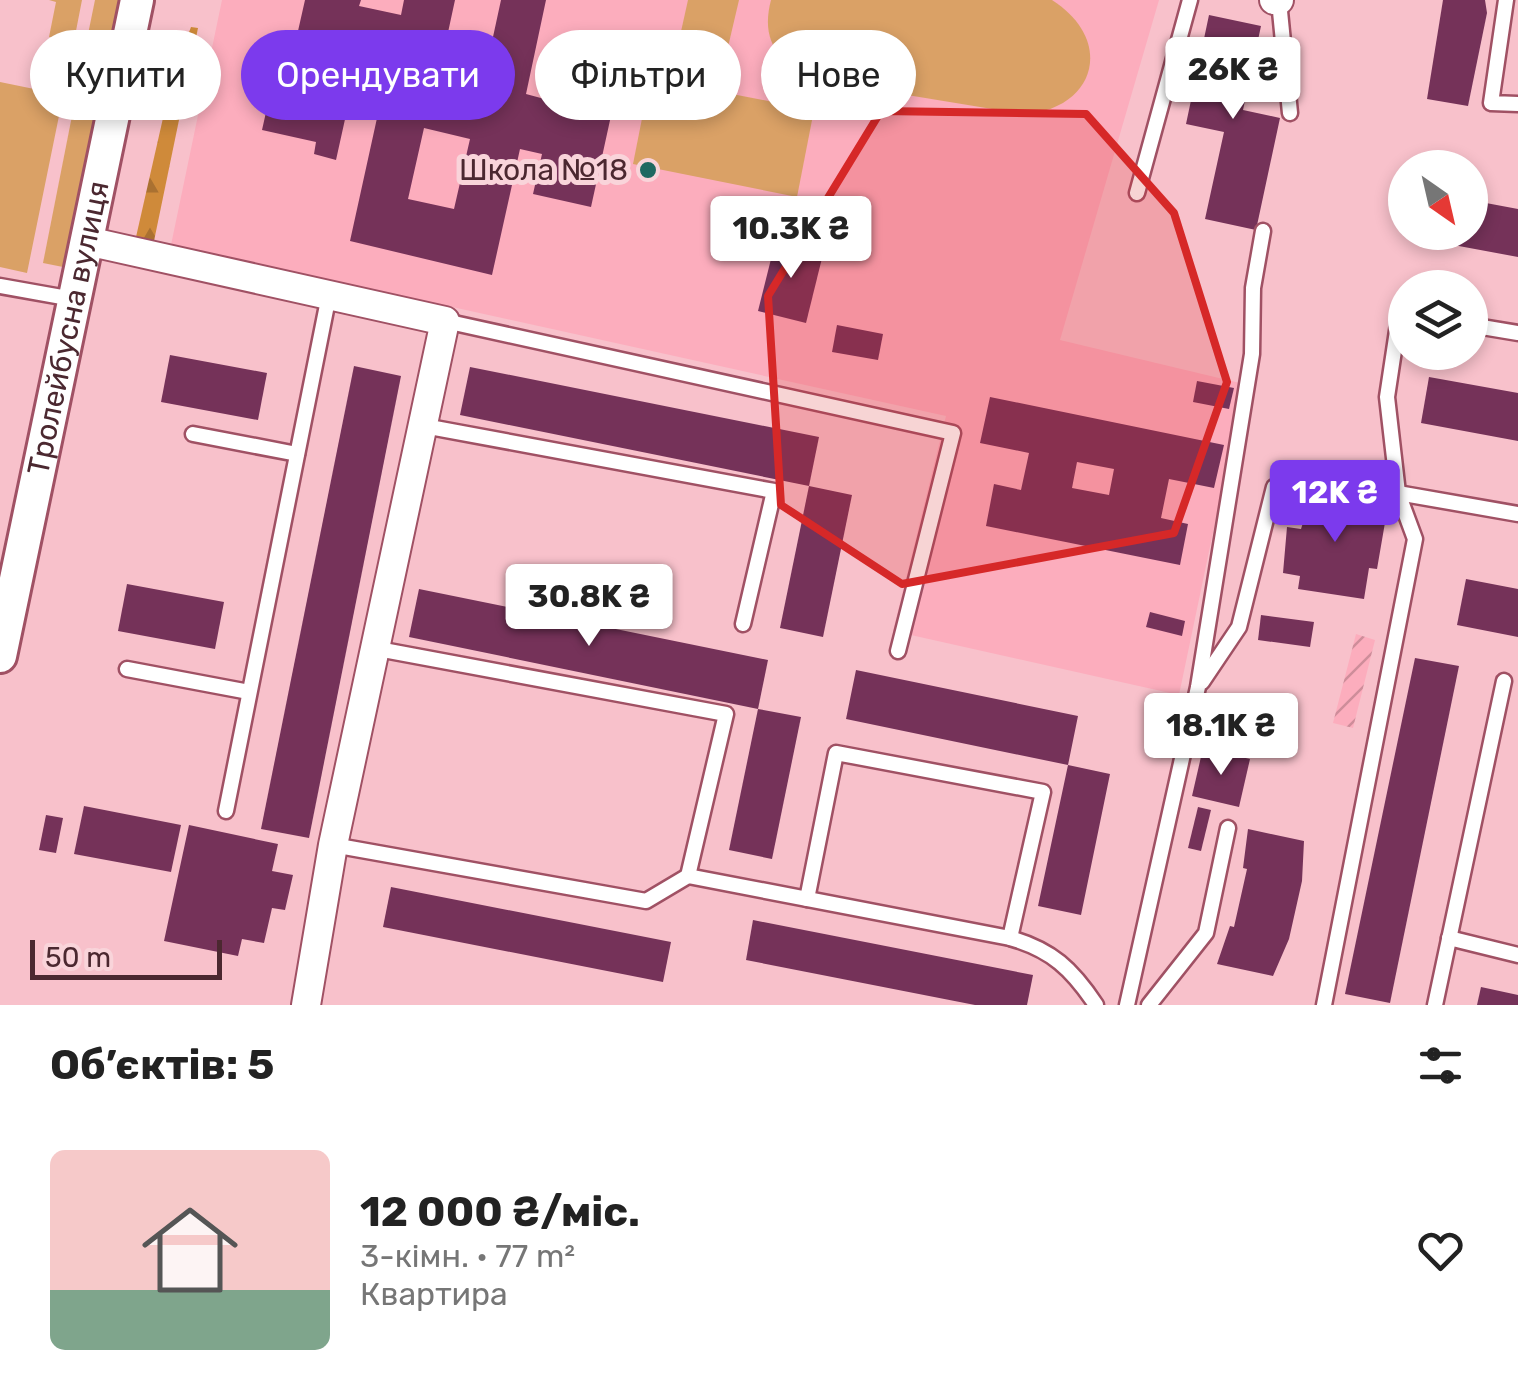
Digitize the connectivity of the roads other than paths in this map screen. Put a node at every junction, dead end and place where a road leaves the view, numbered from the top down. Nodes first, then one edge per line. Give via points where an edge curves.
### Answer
1 (137, 0) edge
2 (1190, 0) edge
3 (1277, 0) edge
4 (1506, 0) edge
5 (1518, 104) edge
6 (1290, 113) dead end
7 (1137, 193) dead end
8 (1263, 231) dead end
9 (87, 241) junction
10 (0, 286) edge
11 (329, 295) junction
12 (74, 300) junction
13 (446, 320) junction
14 (1488, 328) edge
15 (1518, 333) edge
16 (1391, 370) edge
17 (424, 426) junction
18 (194, 434) dead end
19 (297, 454) junction
20 (1274, 486) dead end
21 (1398, 493) junction
22 (1518, 514) edge
23 (743, 624) dead end
24 (378, 649) junction
25 (898, 652) dead end
26 (0, 656) edge
27 (127, 669) dead end
28 (1504, 682) dead end
29 (1198, 687) junction
30 (249, 692) junction
31 (226, 811) dead end
32 (1228, 828) dead end
33 (333, 846) junction
34 (688, 876) junction
35 (807, 898) junction
36 (1010, 938) junction
37 (1449, 938) junction
38 (1518, 955) edge
39 (306, 1005) edge
40 (1096, 1005) edge
41 (1127, 1005) edge
42 (1149, 1005) edge
43 (1324, 1005) edge
44 (1435, 1005) edge

1 - 9 street, Тролейбусна вулиця
2 - 7 lane
3 - 6 lane
4 - 5 lane via 1491,103
8 - 29 lane via 1252,288 1252,354
9 - 11 street
9 - 12 street, Тролейбусна вулиця
10 - 12 lane
11 - 13 street
11 - 19 lane
12 - 26 street, Тролейбусна вулиця
13 - 17 street
13 - 25 lane via 953,433
14 - 15 lane
16 - 21 lane via 1387,397
17 - 23 lane via 774,491
17 - 24 street
18 - 19 lane
19 - 30 lane
20 - 29 lane via 1239,627
21 - 22 lane
21 - 43 lane via 1415,540
24 - 33 street
24 - 34 lane via 726,714
27 - 30 lane
28 - 37 lane
29 - 41 lane
30 - 31 lane
32 - 42 lane via 1206,933
33 - 34 lane via 646,901
33 - 39 street
34 - 35 lane
35 - 36 lane
35 - 36 lane via 836,753 1043,792
36 - 40 lane via 1044,948 1074,973
37 - 38 lane
37 - 44 lane

